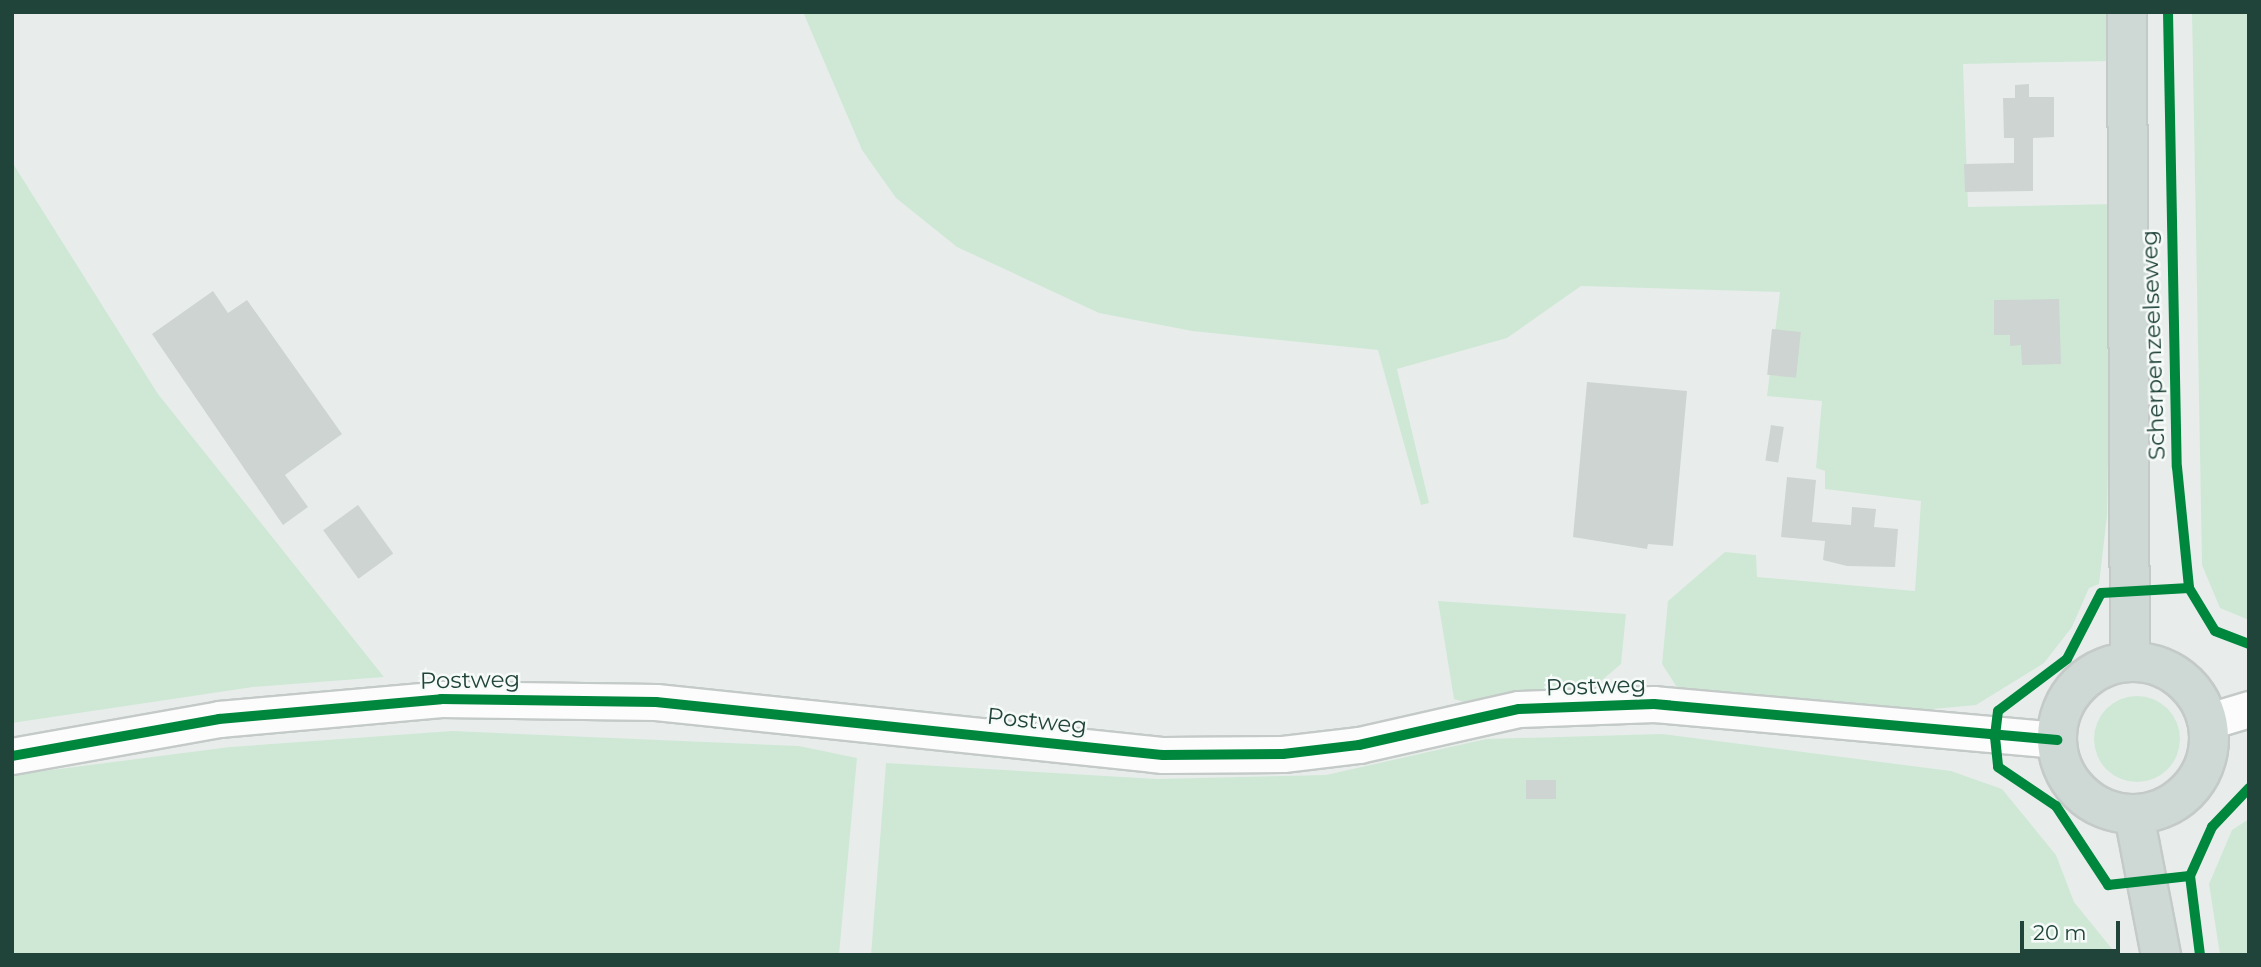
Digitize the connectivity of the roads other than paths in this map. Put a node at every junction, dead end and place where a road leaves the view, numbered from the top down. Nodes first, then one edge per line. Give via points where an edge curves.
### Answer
1 (2127, 12) edge
2 (2130, 661) junction
3 (2249, 709) edge
4 (2206, 722) junction
5 (2057, 740) junction
6 (12, 756) edge
7 (2134, 815) junction
8 (2161, 955) edge

1 - 2 main road, Scherpenzeelseweg
2 - 4 main road via 2179,678
2 - 5 main road via 2090,676 2068,695
3 - 4 street
4 - 7 main road via 2208,752 2194,782 2171,804
5 - 6 street, Postweg via 1654,705 1519,709 1359,745 1283,754 1163,755 656,702 441,699 219,719
5 - 7 main road via 2063,767 2081,792 2106,809
7 - 8 main road

